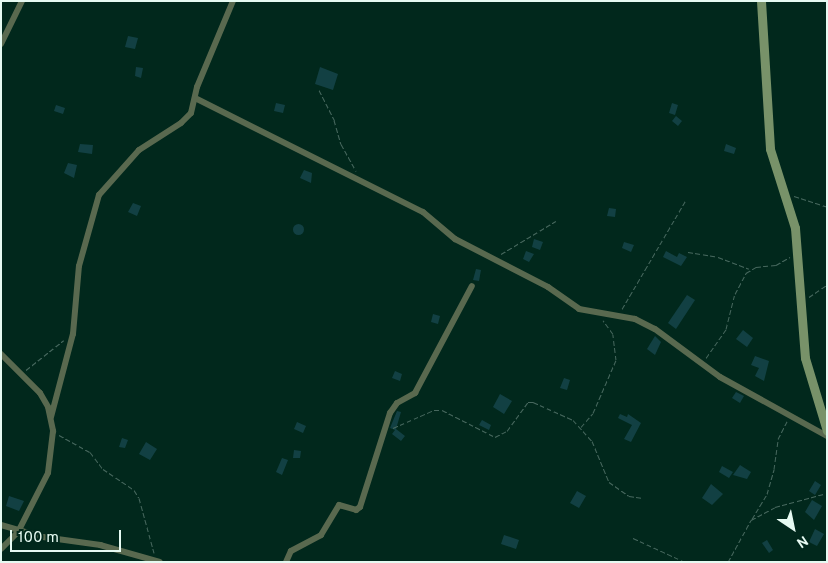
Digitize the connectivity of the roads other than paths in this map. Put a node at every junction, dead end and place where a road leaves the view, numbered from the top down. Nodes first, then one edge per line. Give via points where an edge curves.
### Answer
1 (22, 1) edge
2 (232, 1) edge
3 (761, 1) edge
4 (1, 44) edge
5 (195, 98) junction
6 (472, 286) dead end
7 (1, 354) edge
8 (51, 417) junction
9 (827, 431) edge
10 (827, 436) edge
11 (1, 525) edge
12 (18, 532) junction
13 (1, 549) edge
14 (158, 560) edge
15 (286, 562) edge

1 - 4 street
2 - 5 street
3 - 9 main road via 770,150 786,193 798,254 805,358
5 - 8 street via 187,118 139,150 99,195 79,266 73,334
5 - 10 street via 429,216 450,236 548,287 579,309 618,316 655,329 702,364
6 - 15 street via 414,393 394,406 360,507 356,510 339,505 321,535 291,551
7 - 8 street via 40,393
8 - 12 street via 53,432 48,473
11 - 12 street
12 - 13 street
12 - 14 street via 100,545

